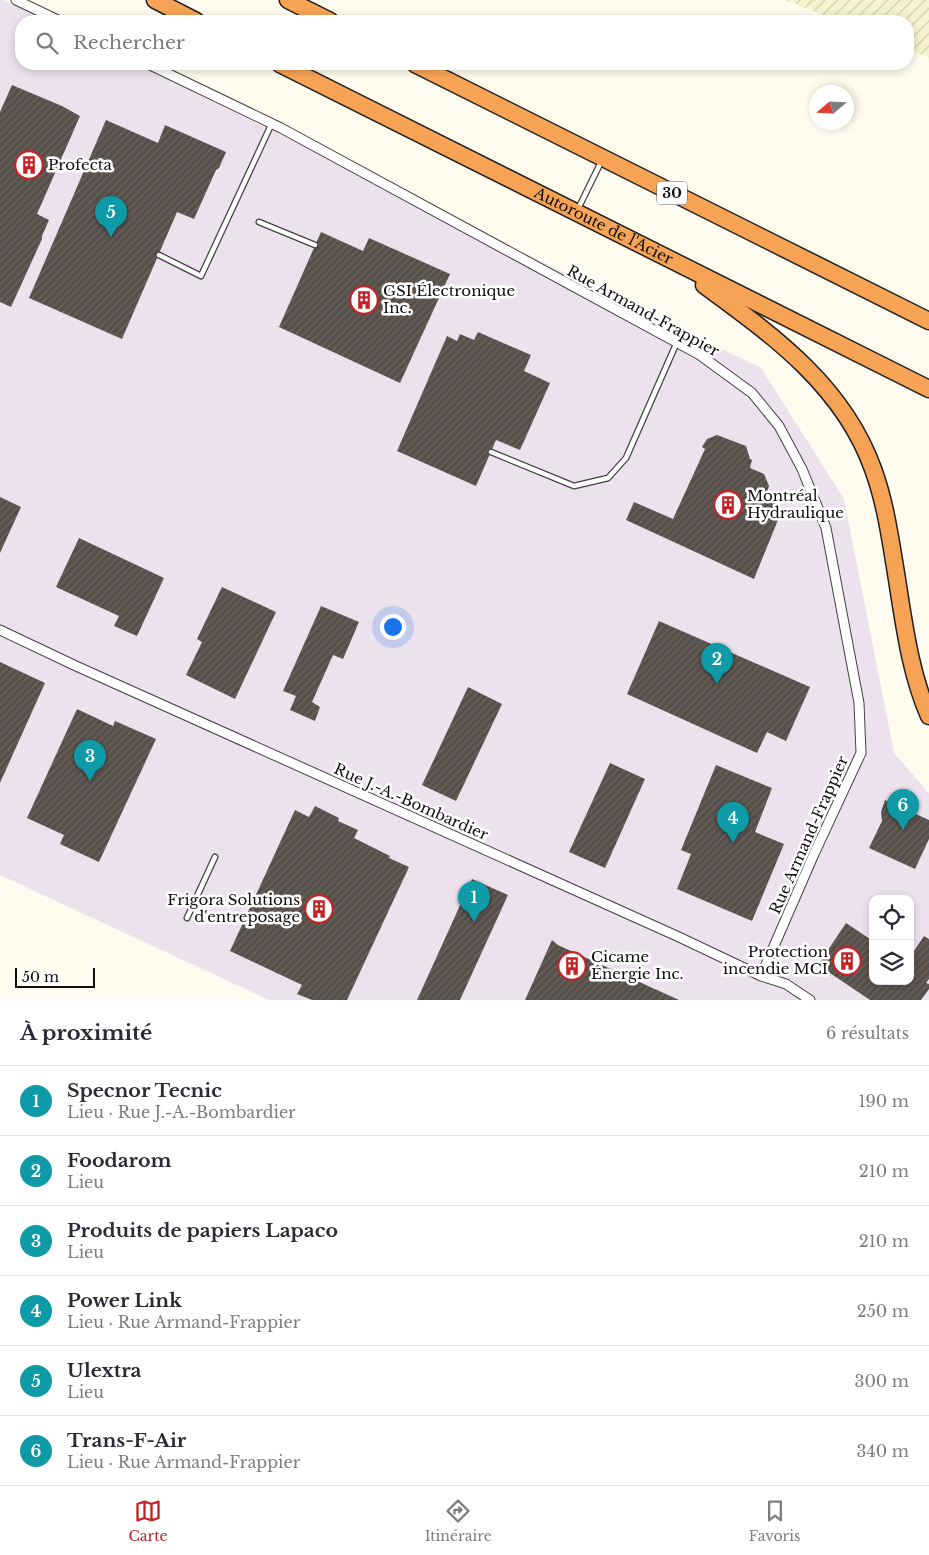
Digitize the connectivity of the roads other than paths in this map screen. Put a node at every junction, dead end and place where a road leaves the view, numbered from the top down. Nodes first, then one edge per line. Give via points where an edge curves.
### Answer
1 (16, 0) edge
2 (155, 0) edge
3 (288, 0) edge
4 (47, 15) edge
5 (184, 15) edge
6 (318, 15) edge
7 (161, 70) edge
8 (292, 70) edge
9 (426, 70) edge
10 (272, 123) junction
11 (603, 158) junction
12 (576, 212) junction
13 (258, 222) dead end
14 (315, 245) dead end
15 (159, 255) dead end
16 (664, 256) junction
17 (929, 321) edge
18 (676, 342) junction
19 (929, 389) edge
20 (491, 452) dead end
21 (0, 630) edge
22 (929, 716) edge
23 (215, 857) dead end
24 (187, 918) dead end
25 (761, 976) junction
26 (810, 1000) edge

1 - 4 street
2 - 5 highway
3 - 6 highway
7 - 10 street, Rue Armand-Frappier
8 - 12 highway, Autoroute de l'Acier
9 - 11 highway, 30
10 - 15 lane via 201,276
10 - 18 street, Rue Armand-Frappier
11 - 12 lane
11 - 17 highway, 30
12 - 16 highway, Autoroute de l'Acier
13 - 14 lane
16 - 19 highway, Autoroute de l'Acier
16 - 22 highway via 790,351 819,380 855,430 873,467 884,502 910,656
18 - 20 lane via 626,458 608,478 574,486
18 - 25 street, Rue Armand-Frappier via 700,355 752,393 779,426 802,469 826,528 859,704 861,753
21 - 25 street, Rue J.-A.-Bombardier
23 - 24 lane
25 - 26 street, Rue J.-A.-Bombardier via 786,984

